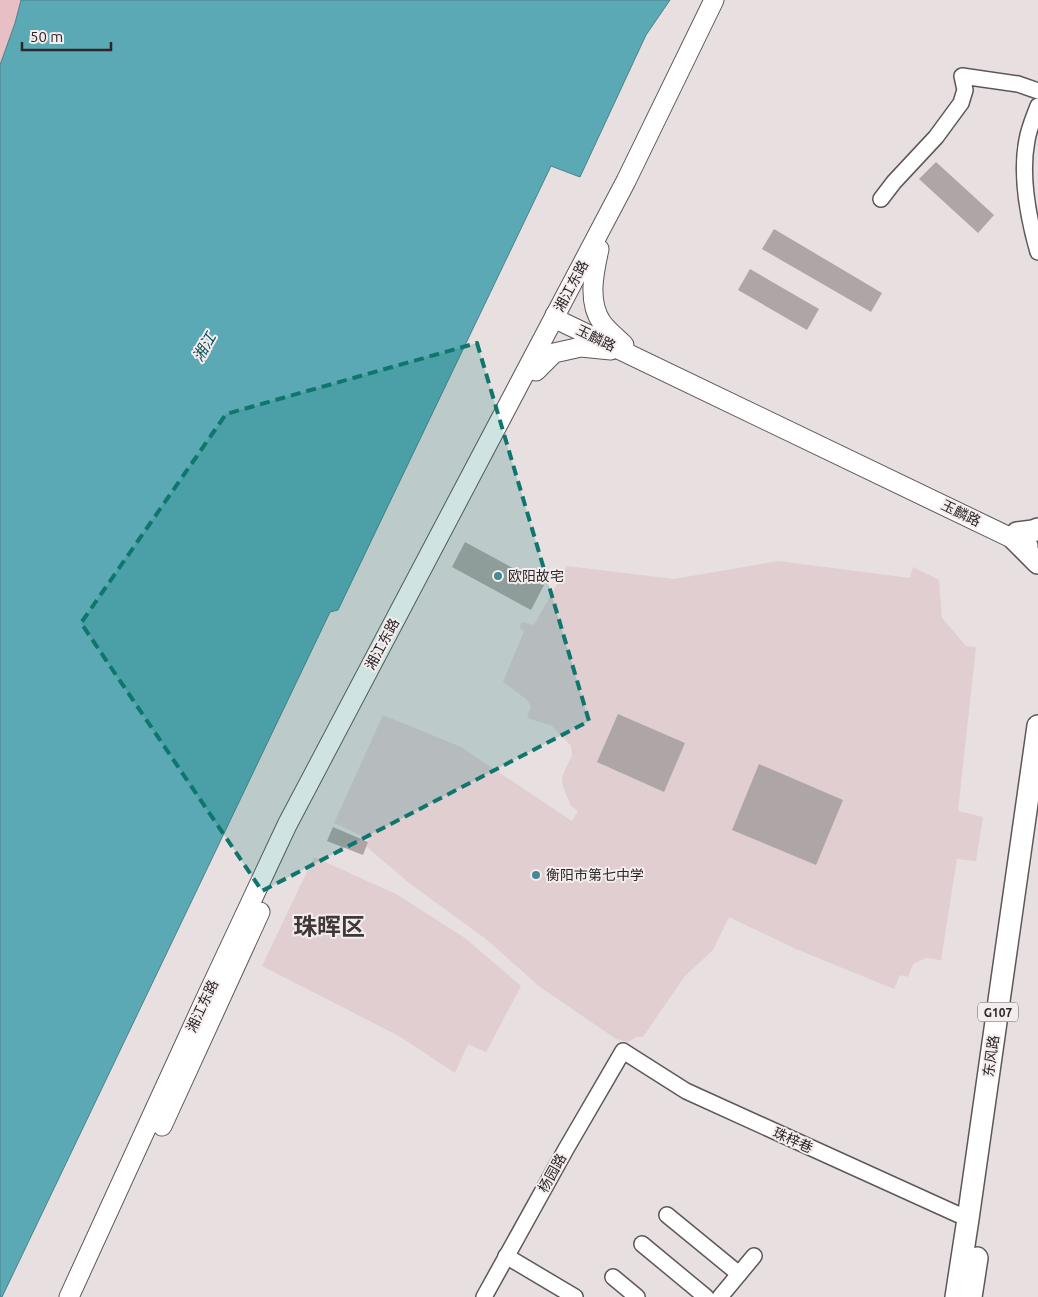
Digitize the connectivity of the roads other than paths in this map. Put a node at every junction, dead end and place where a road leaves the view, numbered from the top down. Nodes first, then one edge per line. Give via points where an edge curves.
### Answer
1 (714, 0) edge
2 (724, 0) edge
3 (1038, 91) edge
4 (1038, 106) edge
5 (881, 199) dead end
6 (599, 249) junction
7 (1038, 252) edge
8 (560, 318) junction
9 (624, 348) junction
10 (536, 371) junction
11 (1038, 529) edge
12 (1015, 536) junction
13 (1038, 543) edge
14 (1038, 550) edge
15 (1038, 563) edge
16 (1038, 726) edge
17 (1038, 822) edge
18 (623, 1051) joint
19 (667, 1215) dead end
20 (968, 1219) junction
21 (642, 1244) dead end
22 (506, 1256) junction
23 (754, 1256) dead end
24 (739, 1274) junction
25 (614, 1277) dead end
26 (69, 1297) edge
27 (82, 1297) edge
28 (484, 1297) edge
29 (575, 1297) edge
30 (637, 1297) edge
31 (706, 1297) edge
32 (720, 1297) edge
33 (956, 1297) edge
34 (971, 1297) edge

1 - 8 main road, 湘江东路
2 - 6 main road, 湘江东路
3 - 5 street via 1018,84 962,76 965,90 961,103 936,137
4 - 7 street via 1027,139 1025,170 1030,222
6 - 8 main road, 湘江东路
6 - 9 main road via 593,275 593,300 601,322
8 - 9 main road, 玉麟路
8 - 10 main road, 湘江东路
8 - 26 main road, 湘江东路 via 287,825
9 - 10 main road via 581,347 554,353
9 - 12 main road, 玉麟路
10 - 27 main road, 湘江东路 via 298,830
11 - 12 highway
12 - 13 main road, 玉麟路
12 - 14 main road, 玉麟路
12 - 15 highway
16 - 20 highway, 东风路 / G107
17 - 34 highway, 东风路 / G107
18 - 20 street, 珠梓巷 via 686,1091
18 - 22 street, 杨园路
19 - 24 street
20 - 33 highway, 东风路 / G107
21 - 31 street
22 - 28 street, 杨园路
22 - 29 street
23 - 24 street
24 - 32 street
25 - 30 street

